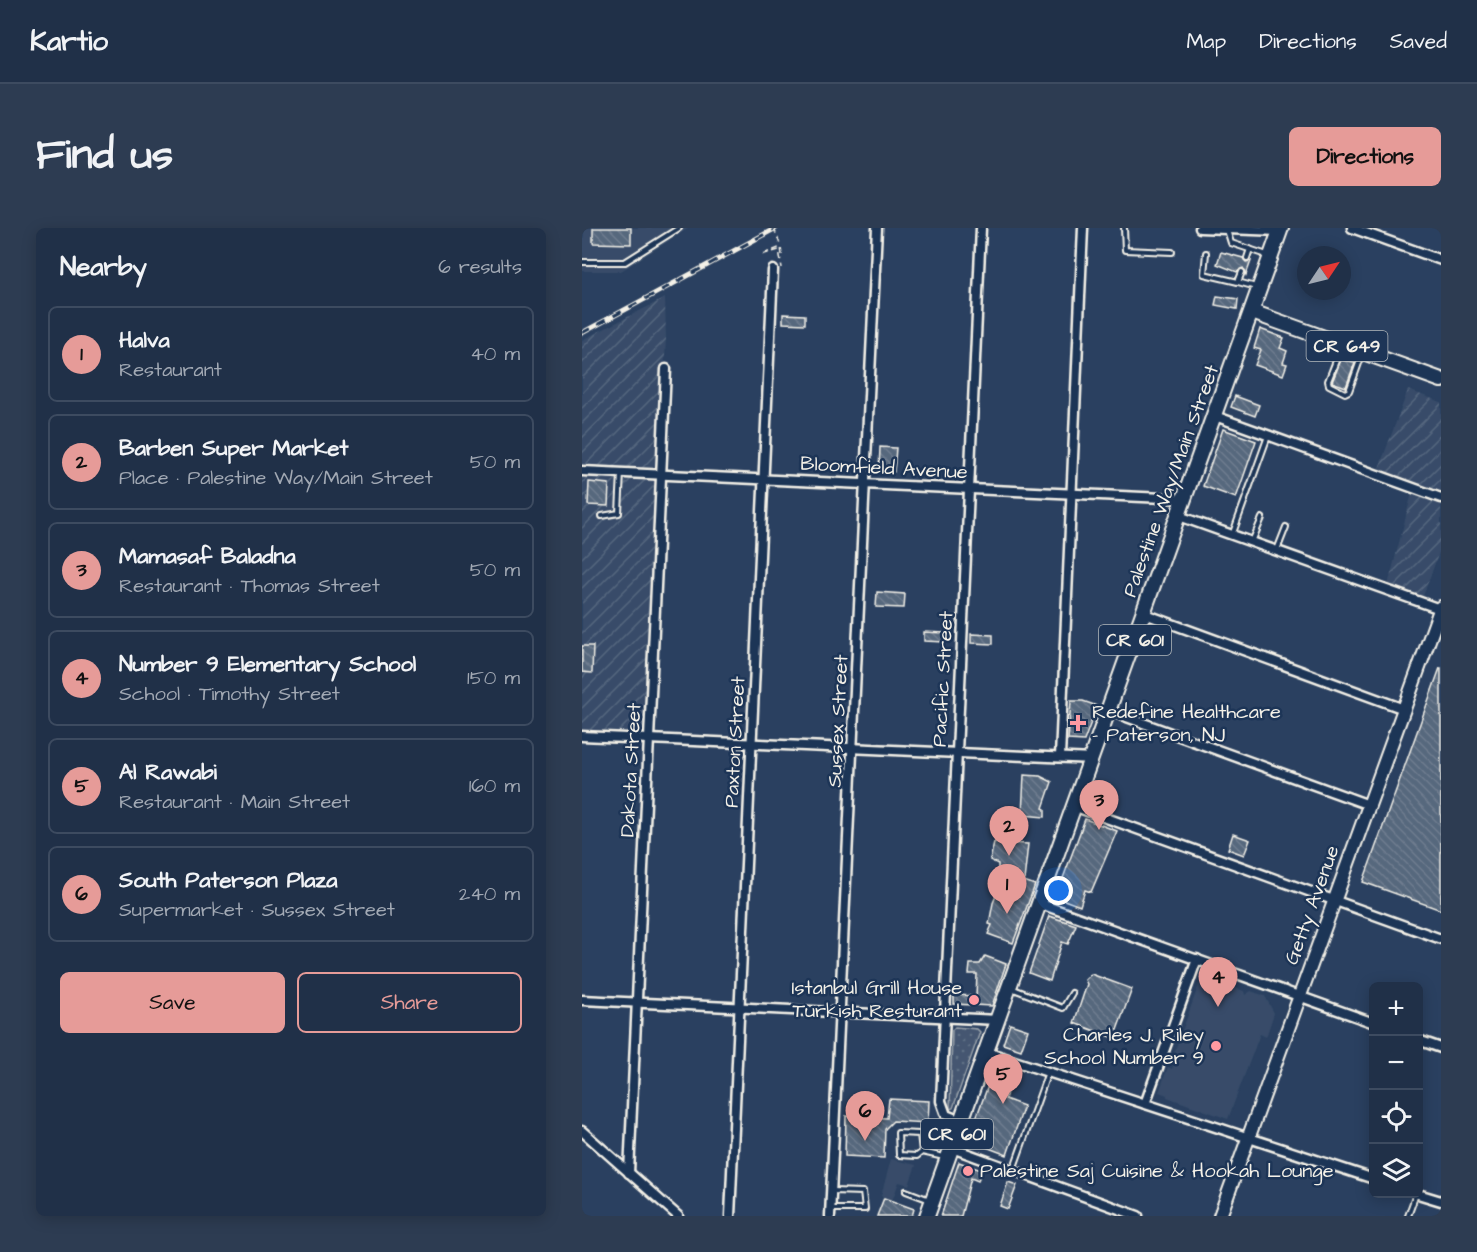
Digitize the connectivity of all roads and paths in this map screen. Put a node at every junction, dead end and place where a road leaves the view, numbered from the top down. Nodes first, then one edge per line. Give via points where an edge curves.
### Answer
1 (679, 228) edge
2 (774, 228) edge
3 (877, 228) edge
4 (981, 228) edge
5 (1083, 228) edge
6 (1124, 228) edge
7 (1200, 228) edge
8 (1352, 228) edge
9 (1227, 229) edge
10 (1281, 229) edge
11 (781, 247) junction
12 (1250, 249) junction
13 (1172, 252) dead end
14 (1206, 253) dead end
15 (782, 255) junction
16 (1272, 256) junction
17 (1247, 258) dead end
18 (1441, 260) edge
19 (582, 262) edge
20 (777, 269) joint
21 (1242, 272) dead end
22 (1238, 282) junction
23 (1260, 289) junction
24 (1252, 312) junction
25 (1342, 344) junction
26 (1363, 351) junction
27 (666, 369) dead end
28 (1441, 380) edge
29 (1215, 416) junction
30 (1268, 435) junction
31 (582, 471) edge
32 (621, 472) junction
33 (662, 474) junction
34 (764, 479) junction
35 (866, 484) junction
36 (968, 489) junction
37 (1070, 494) junction
38 (1441, 498) edge
39 (1185, 499) junction
40 (602, 516) dead end
41 (1179, 516) junction
42 (1262, 518) dead end
43 (1286, 527) dead end
44 (1232, 535) junction
45 (1252, 542) junction
46 (1277, 551) junction
47 (1441, 608) edge
48 (1145, 614) junction
49 (1404, 709) junction
50 (1110, 711) junction
51 (582, 736) edge
52 (649, 739) junction
53 (751, 744) junction
54 (853, 749) junction
55 (956, 754) junction
56 (1060, 757) junction
57 (1093, 759) junction
58 (1369, 805) junction
59 (1076, 807) junction
60 (1335, 900) junction
61 (1041, 904) junction
62 (1441, 939) edge
63 (1197, 959) junction
64 (1010, 988) junction
65 (1072, 993) dead end
66 (1300, 996) junction
67 (582, 1000) edge
68 (637, 1003) junction
69 (739, 1008) junction
70 (841, 1013) junction
71 (943, 1017) junction
72 (998, 1020) junction
73 (1369, 1021) edge
74 (1423, 1041) edge
75 (1441, 1048) edge
76 (987, 1052) junction
77 (1048, 1072) junction
78 (1145, 1104) junction
79 (961, 1121) junction
80 (582, 1131) edge
81 (1248, 1138) junction
82 (922, 1152) junction
83 (950, 1153) junction
84 (1013, 1171) junction
85 (629, 1173) junction
86 (1369, 1177) edge
87 (831, 1191) junction
88 (906, 1191) dead end
89 (1423, 1196) edge
90 (1415, 1198) edge
91 (933, 1201) junction
92 (1441, 1201) edge
93 (831, 1212) edge
94 (678, 1216) edge
95 (730, 1216) edge
96 (927, 1216) edge
97 (1138, 1216) edge
98 (1220, 1216) edge
99 (1408, 1216) edge

1 - 19 lane via 625,262
2 - 11 path, bridge
3 - 35 street, Sussex Street
4 - 36 street, Pacific Street
5 - 37 street
6 - 13 lane via 1125,250
7 - 9 street
8 - 18 street
9 - 10 street
9 - 12 lane via 1231,243
10 - 16 main road, Palestine Way/Main Street / CR 601
11 - 15 path
11 - 15 path via 761,255 779,250
12 - 16 lane
12 - 17 lane
14 - 22 lane via 1204,274
15 - 20 path
16 - 23 main road, Palestine Way/Main Street / CR 601
20 - 34 street, Paxton Street
21 - 22 lane
22 - 23 lane
23 - 24 main road, Palestine Way/Main Street / CR 601
24 - 25 main road, CR 649
24 - 29 main road, Palestine Way/Main Street / CR 601
25 - 26 main road, CR 649
25 - 26 lane via 1328,381 1329,386 1345,393
26 - 28 main road, CR 649
27 - 33 street, Dakota Street
29 - 30 street
29 - 39 main road, Palestine Way/Main Street / CR 601
30 - 38 street
30 - 44 lane
31 - 32 street, Bloomfield Avenue
32 - 33 street, Bloomfield Avenue
32 - 40 lane via 619,513
33 - 34 street, Bloomfield Avenue
33 - 52 street, Dakota Street
34 - 35 street, Bloomfield Avenue
34 - 53 street, Paxton Street
35 - 36 street, Bloomfield Avenue
35 - 54 street, Sussex Street
36 - 37 street, Bloomfield Avenue
36 - 55 street, Pacific Street
37 - 39 street, Bloomfield Avenue
37 - 56 street
39 - 41 main road, Palestine Way/Main Street / CR 601
41 - 44 street
41 - 48 main road, Palestine Way/Main Street / CR 601
42 - 45 lane
43 - 46 lane
44 - 45 street
45 - 46 street
46 - 47 street
47 - 49 street, Getty Avenue
48 - 49 street
48 - 50 main road, Palestine Way/Main Street / CR 601
49 - 58 street, Getty Avenue
50 - 57 main road, Palestine Way/Main Street / CR 601
50 - 58 street
51 - 52 street
52 - 53 street
52 - 68 street, Dakota Street
53 - 54 street
53 - 69 street, Paxton Street
54 - 55 street
54 - 70 street, Sussex Street
55 - 56 street
55 - 71 street, Pacific Street
56 - 57 street
57 - 59 main road, Palestine Way/Main Street / CR 601
58 - 60 street, Getty Avenue
59 - 60 street
59 - 61 main road, Palestine Way/Main Street / CR 601
60 - 62 street
60 - 66 street, Getty Avenue
61 - 63 street
61 - 64 main road, Palestine Way/Main Street / CR 601
63 - 66 street
63 - 78 street
64 - 65 lane via 1063,1008
64 - 72 main road, Palestine Way/Main Street / CR 601
66 - 73 street
66 - 81 street, Getty Avenue
67 - 68 street
68 - 69 street
68 - 85 street, Dakota Street
69 - 70 street
69 - 95 street, Paxton Street
70 - 71 street
70 - 87 street, Sussex Street
71 - 72 street
71 - 79 street, Pacific Street via 941,1101 946,1115
72 - 76 main road, Palestine Way/Main Street / CR 601
74 - 75 street
76 - 77 street
76 - 79 main road, CR 601
77 - 78 street
77 - 84 lane
78 - 81 street
79 - 83 main road, CR 601
80 - 85 street
81 - 86 street
81 - 98 street, Getty Avenue
82 - 82 lane via 920,1134 898,1133 899,1155 917,1156
82 - 83 lane
83 - 84 street
83 - 91 main road, CR 601
84 - 97 street
85 - 94 street
87 - 93 street, Sussex Street
87 - 93 lane via 863,1192 865,1196 865,1209
88 - 91 lane
89 - 92 street
90 - 99 lane
91 - 96 main road, CR 601

